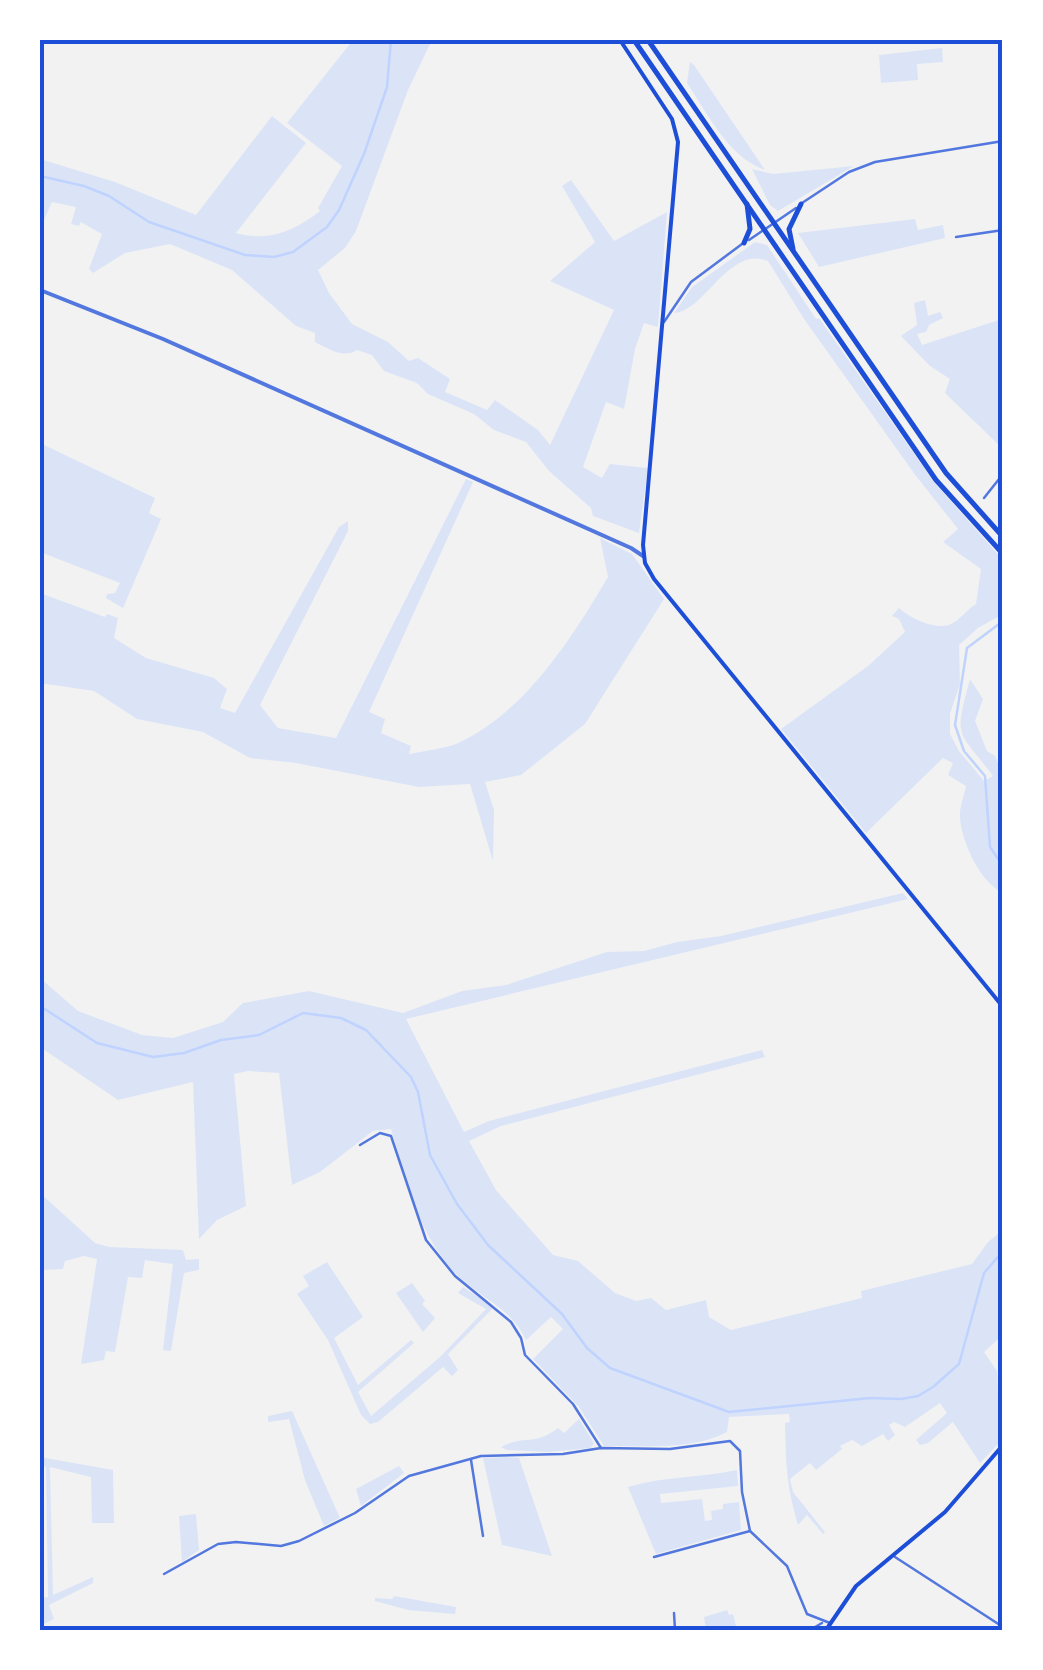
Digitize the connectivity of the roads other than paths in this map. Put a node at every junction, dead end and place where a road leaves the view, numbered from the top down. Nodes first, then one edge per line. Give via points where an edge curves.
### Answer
1 (620, 40) edge
2 (634, 40) edge
3 (648, 40) edge
4 (1003, 142) edge
5 (746, 201) junction
6 (801, 204) junction
7 (773, 223) junction
8 (766, 228) junction
9 (1003, 230) edge
10 (956, 238) dead end
11 (744, 244) junction
12 (793, 252) junction
13 (40, 290) edge
14 (662, 330) junction
15 (1003, 474) edge
16 (984, 498) dead end
17 (1003, 537) edge
18 (1003, 554) edge
19 (643, 556) junction
20 (1003, 1007) edge
21 (360, 1146) dead end
22 (1003, 1444) edge
23 (601, 1448) junction
24 (470, 1458) junction
25 (750, 1531) junction
26 (483, 1536) dead end
27 (892, 1555) junction
28 (654, 1557) dead end
29 (164, 1574) dead end
30 (674, 1613) dead end
31 (827, 1623) junction
32 (1003, 1627) edge
33 (675, 1630) edge
34 (810, 1630) edge
35 (826, 1630) edge

1 - 14 main road via 672,119 678,142
2 - 5 main road
3 - 7 main road
4 - 6 street via 876,162
5 - 8 main road
5 - 11 main road via 750,229
6 - 7 street
6 - 12 main road via 789,229
7 - 8 street
7 - 12 main road
8 - 11 street
8 - 18 main road via 936,480
9 - 10 street
11 - 14 street via 686,286
12 - 17 main road via 946,474
13 - 19 street
14 - 19 main road
15 - 16 street
19 - 20 main road via 654,579
21 - 23 street via 380,1134 391,1136 426,1240 455,1276 511,1322 526,1356 573,1404
22 - 27 main road via 945,1512
23 - 24 street
23 - 25 street via 730,1441 740,1451
24 - 26 street
24 - 29 street via 409,1476 299,1541 218,1544
25 - 28 street
25 - 31 street via 787,1566 805,1612
27 - 31 main road
27 - 32 street
30 - 33 street
31 - 34 street
31 - 35 main road

